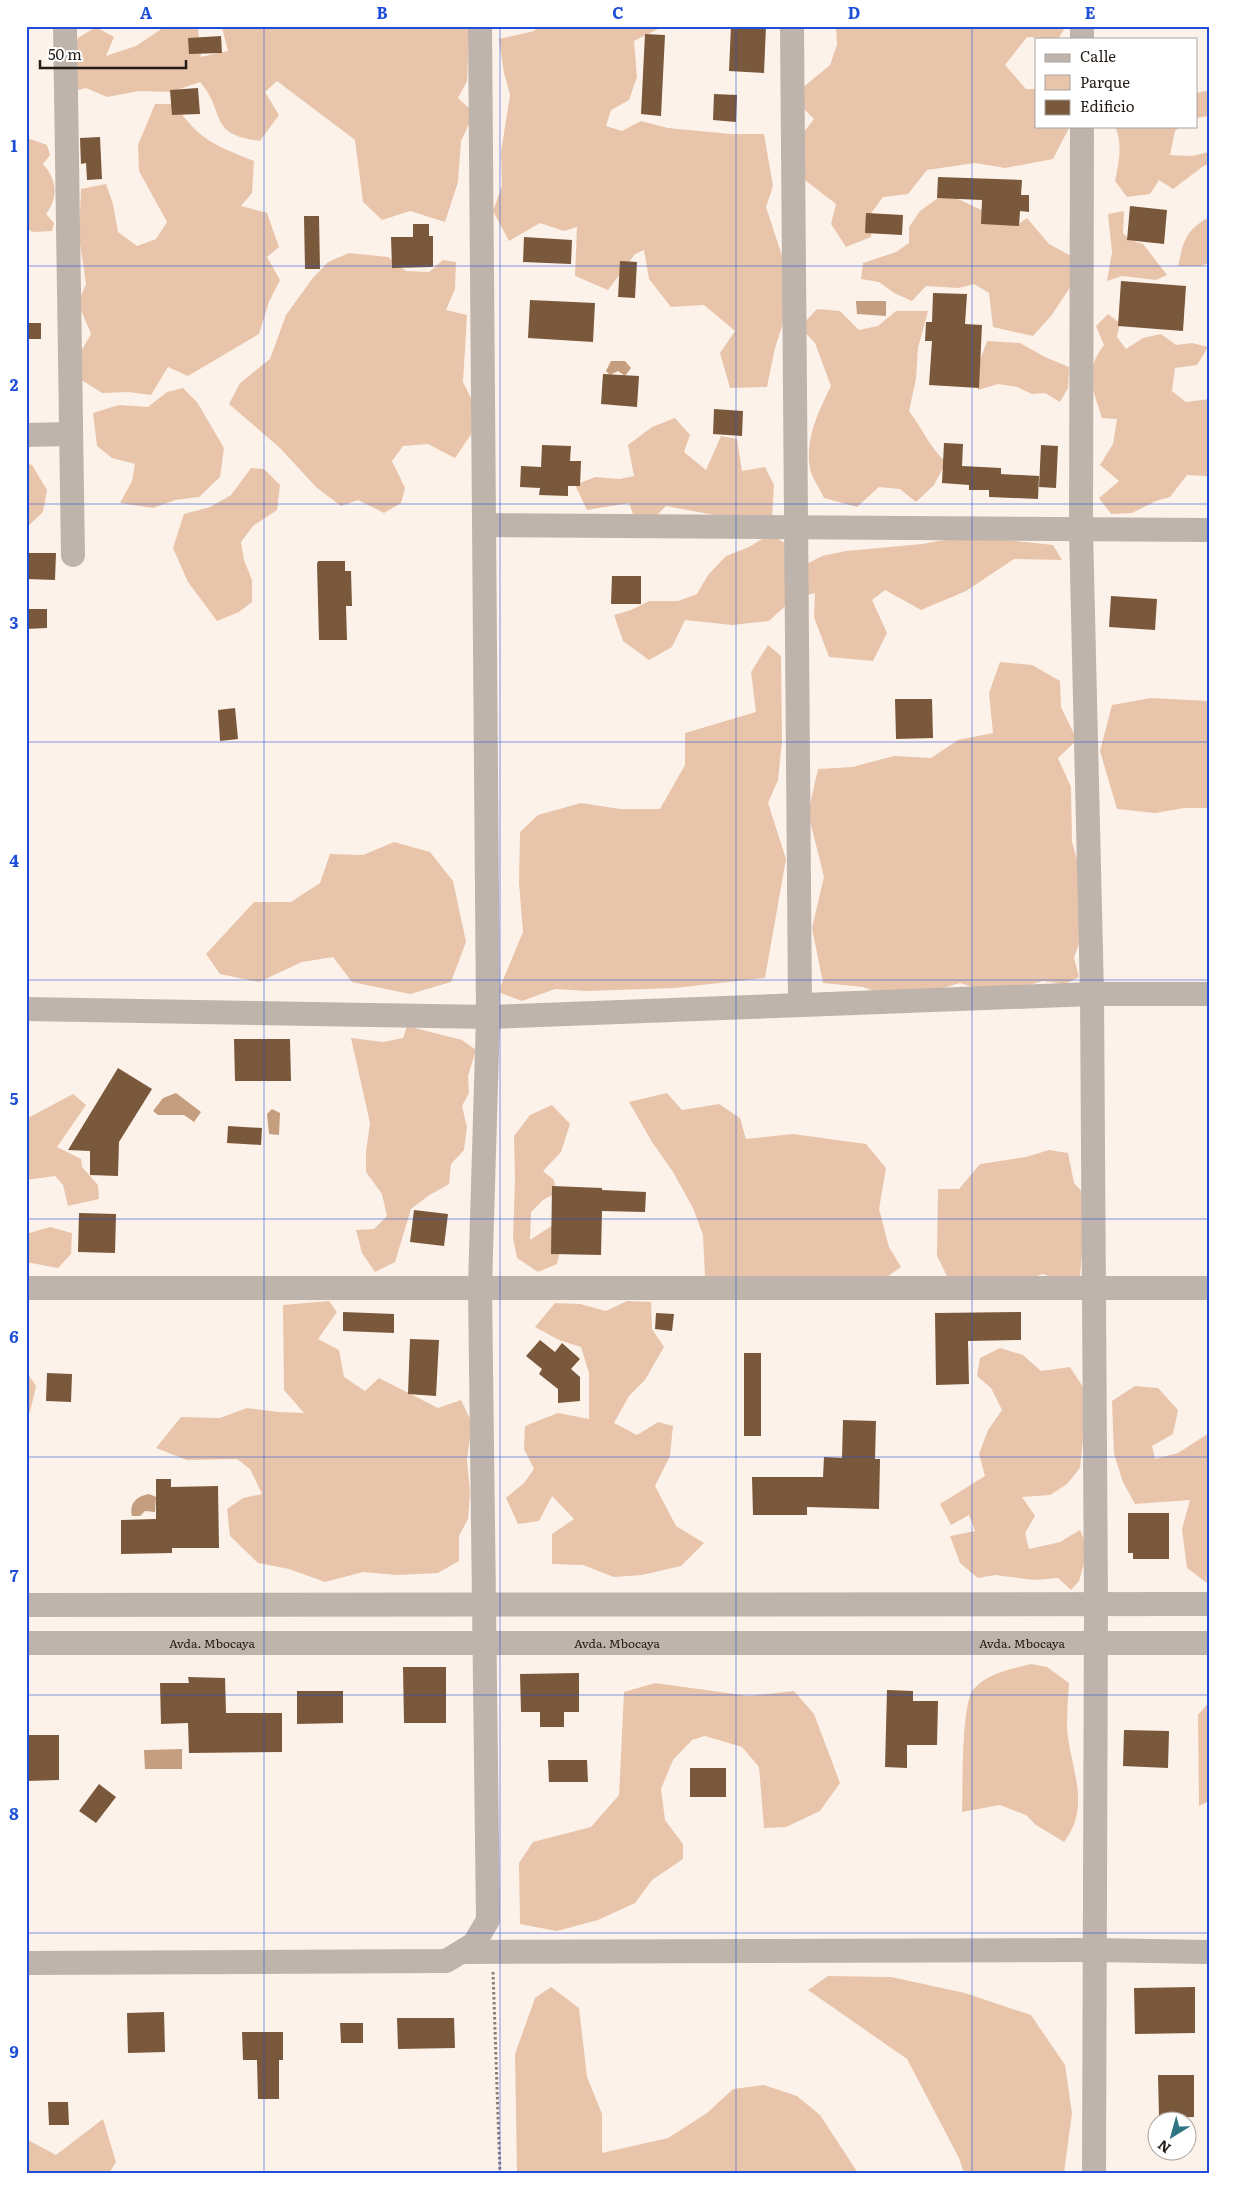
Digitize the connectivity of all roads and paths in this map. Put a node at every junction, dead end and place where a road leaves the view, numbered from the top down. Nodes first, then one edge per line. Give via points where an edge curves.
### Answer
1 (65, 26) edge
2 (480, 26) edge
3 (792, 26) edge
4 (1082, 128) edge
5 (70, 434) junction
6 (26, 435) edge
7 (484, 525) junction
8 (796, 528) junction
9 (1082, 530) junction
10 (1209, 530) edge
11 (73, 555) dead end
12 (1092, 994) junction
13 (1209, 994) edge
14 (800, 1005) junction
15 (26, 1009) edge
16 (488, 1017) junction
17 (480, 1287) junction
18 (26, 1288) edge
19 (1094, 1288) junction
20 (1209, 1288) edge
21 (1096, 1603) junction
22 (485, 1604) junction
23 (1209, 1604) edge
24 (26, 1605) edge
25 (1095, 1642) junction
26 (1209, 1642) edge
27 (26, 1643) edge
28 (484, 1644) junction
29 (1094, 1950) junction
30 (462, 1952) junction
31 (491, 1952) junction
32 (1209, 1952) edge
33 (26, 1963) edge
34 (500, 2173) edge
35 (1094, 2173) edge

1 - 5 street
2 - 7 street
3 - 8 street
4 - 9 street
5 - 6 street
5 - 11 street
7 - 8 street
7 - 16 street
8 - 9 street
8 - 14 street
9 - 10 street
9 - 12 street
12 - 13 street
12 - 14 street
12 - 19 street
14 - 16 street
15 - 16 street
16 - 17 street
17 - 18 street
17 - 19 street
17 - 22 street
19 - 20 street
19 - 21 street
21 - 22 street
21 - 23 street
21 - 25 street
22 - 24 street
22 - 28 street
25 - 26 street, Avda. Mbocaya
25 - 28 street, Avda. Mbocaya
25 - 29 street
27 - 28 street, Avda. Mbocaya
28 - 30 street via 488,1920 474,1944
29 - 31 street
29 - 32 street
29 - 35 street
30 - 31 street
30 - 33 street via 446,1961
31 - 34 path

